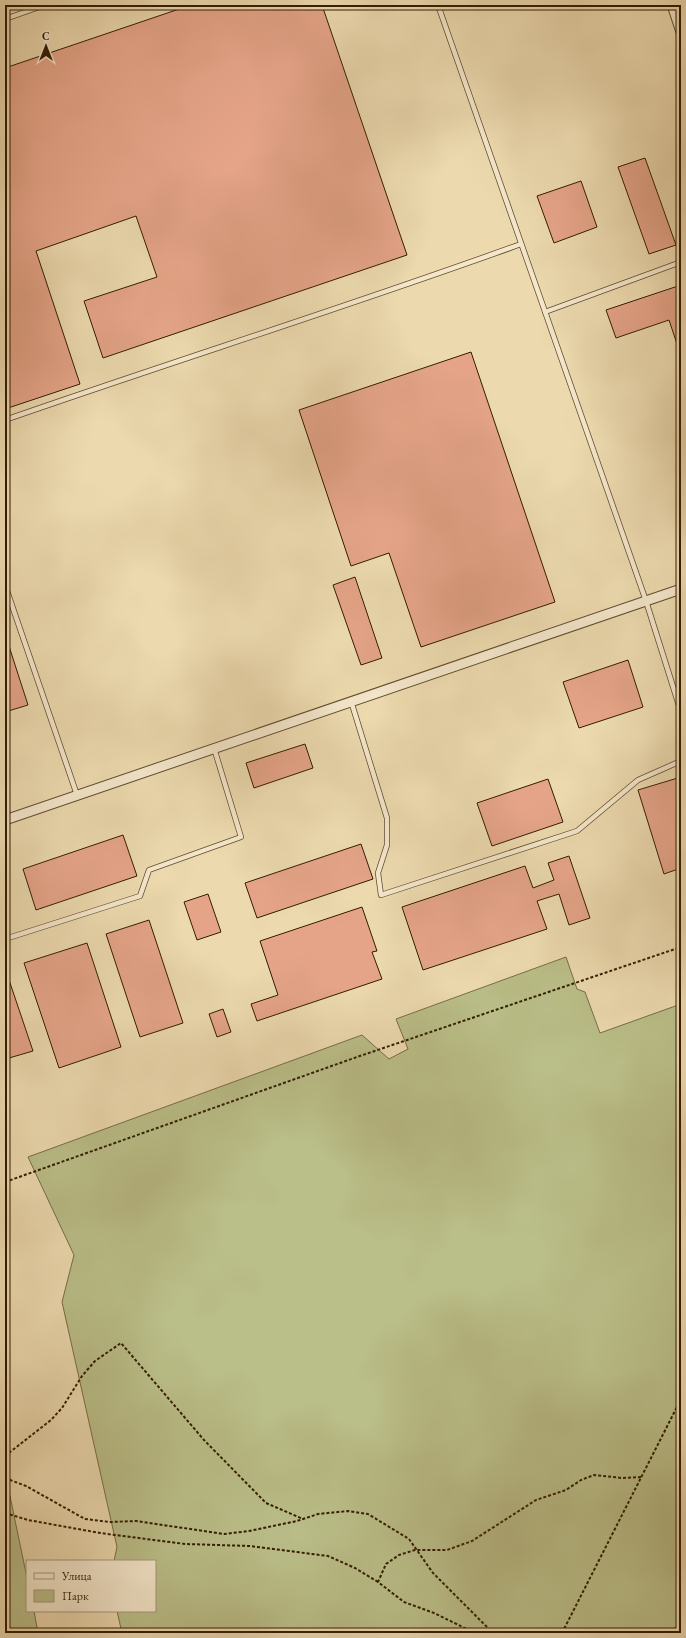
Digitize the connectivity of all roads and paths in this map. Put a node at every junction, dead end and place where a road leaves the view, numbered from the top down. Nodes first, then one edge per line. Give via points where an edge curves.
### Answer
1 (45, 5) edge
2 (438, 5) edge
3 (672, 5) edge
4 (5, 19) edge
5 (681, 32) edge
6 (521, 244) junction
7 (681, 262) edge
8 (545, 312) junction
9 (5, 420) edge
10 (5, 585) edge
11 (681, 589) edge
12 (646, 601) junction
13 (351, 702) junction
14 (681, 712) edge
15 (214, 748) junction
16 (681, 761) edge
17 (77, 795) junction
18 (5, 820) edge
19 (5, 939) edge
20 (681, 947) edge
21 (5, 1182) edge
22 (681, 1399) edge
23 (5, 1456) edge
24 (641, 1477) junction
25 (5, 1478) edge
26 (5, 1513) edge
27 (304, 1519) junction
28 (415, 1550) junction
29 (378, 1582) junction
30 (475, 1633) edge
31 (493, 1633) edge
32 (562, 1633) edge

1 - 4 lane
2 - 6 lane
3 - 5 street
6 - 8 lane
6 - 9 lane
7 - 8 lane
8 - 12 lane
10 - 17 lane
11 - 12 street
12 - 13 street
12 - 14 lane
13 - 15 street
13 - 16 lane via 387,818 387,845 378,873 380,895 577,831 638,780
15 - 17 street
15 - 19 lane via 241,837 149,870 140,896
17 - 18 street
20 - 21 path via 357,1057
22 - 24 path
23 - 27 path via 51,1420 95,1361 121,1343 204,1440 266,1503
24 - 28 path via 594,1475 566,1490 536,1500 472,1542 448,1550
24 - 32 path
25 - 27 path via 26,1486 85,1519 110,1522 136,1521 224,1534
26 - 29 path via 28,1520 131,1537 184,1544 250,1546 328,1556
27 - 28 path via 318,1514 348,1511 368,1514 409,1540
28 - 29 path via 399,1555 386,1564
28 - 31 path via 433,1573
29 - 30 path via 404,1602

